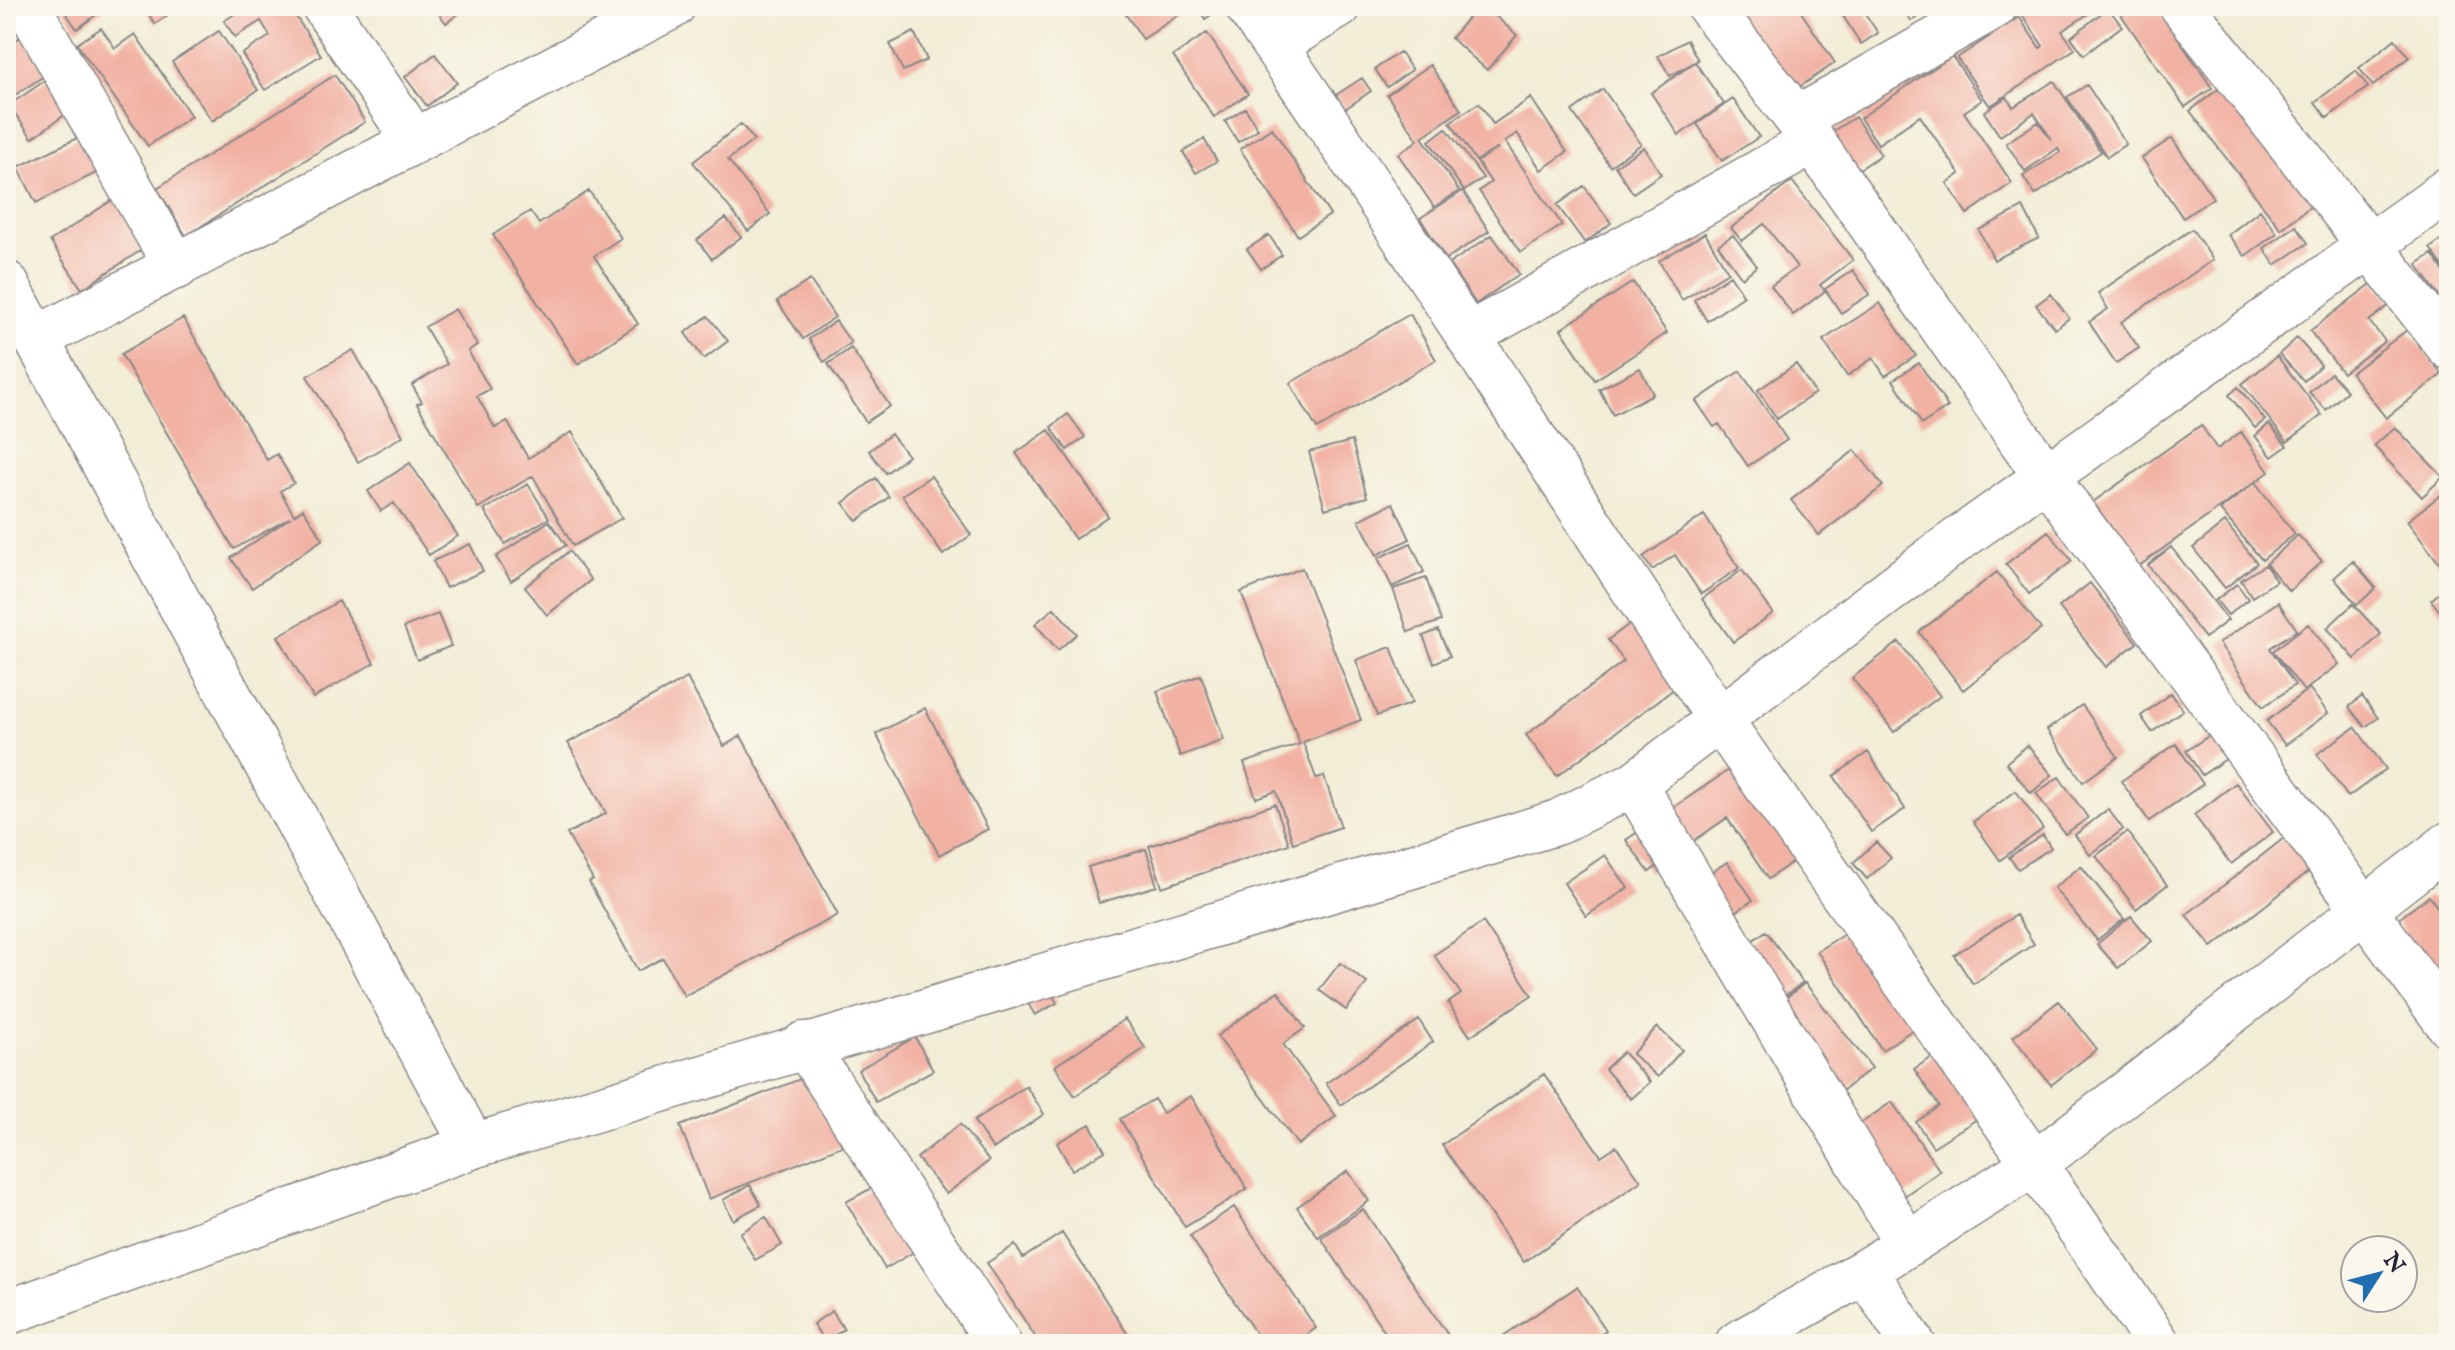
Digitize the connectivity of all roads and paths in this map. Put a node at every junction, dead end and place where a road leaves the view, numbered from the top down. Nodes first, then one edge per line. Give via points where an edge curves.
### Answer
1 (28, 6) edge
2 (324, 6) edge
3 (673, 6) edge
4 (1247, 6) edge
5 (1339, 6) edge
6 (1709, 6) edge
7 (1995, 6) edge
8 (2182, 6) edge
9 (1275, 45) junction
10 (1805, 130) junction
11 (415, 141) junction
12 (2449, 189) edge
13 (2369, 245) junction
14 (177, 267) junction
15 (6, 283) edge
16 (1469, 335) junction
17 (36, 339) junction
18 (2449, 347) edge
19 (2047, 478) junction
20 (1719, 717) junction
21 (1634, 784) junction
22 (2449, 844) edge
23 (2364, 907) junction
24 (2449, 1025) edge
25 (804, 1044) junction
26 (473, 1146) junction
27 (2036, 1163) junction
28 (1907, 1244) junction
29 (1865, 1271) junction
30 (6, 1313) edge
31 (999, 1344) edge
32 (1737, 1344) edge
33 (1913, 1344) edge
34 (2158, 1344) edge

1 - 14 street
2 - 11 street
3 - 11 street
4 - 9 street
5 - 9 street
6 - 10 street
7 - 10 street
8 - 13 street
9 - 16 street
10 - 16 street
10 - 19 street
11 - 14 street
12 - 13 street
13 - 18 street
13 - 19 street
14 - 17 street
15 - 17 street
16 - 20 street
17 - 26 street
19 - 20 street
19 - 23 street
20 - 21 street
20 - 27 street
21 - 25 street via 1558,822
21 - 28 street
22 - 23 street
23 - 24 street
23 - 27 street
25 - 26 street
25 - 31 street
26 - 30 street
27 - 28 street
27 - 34 street
28 - 29 street
29 - 32 street
29 - 33 street

